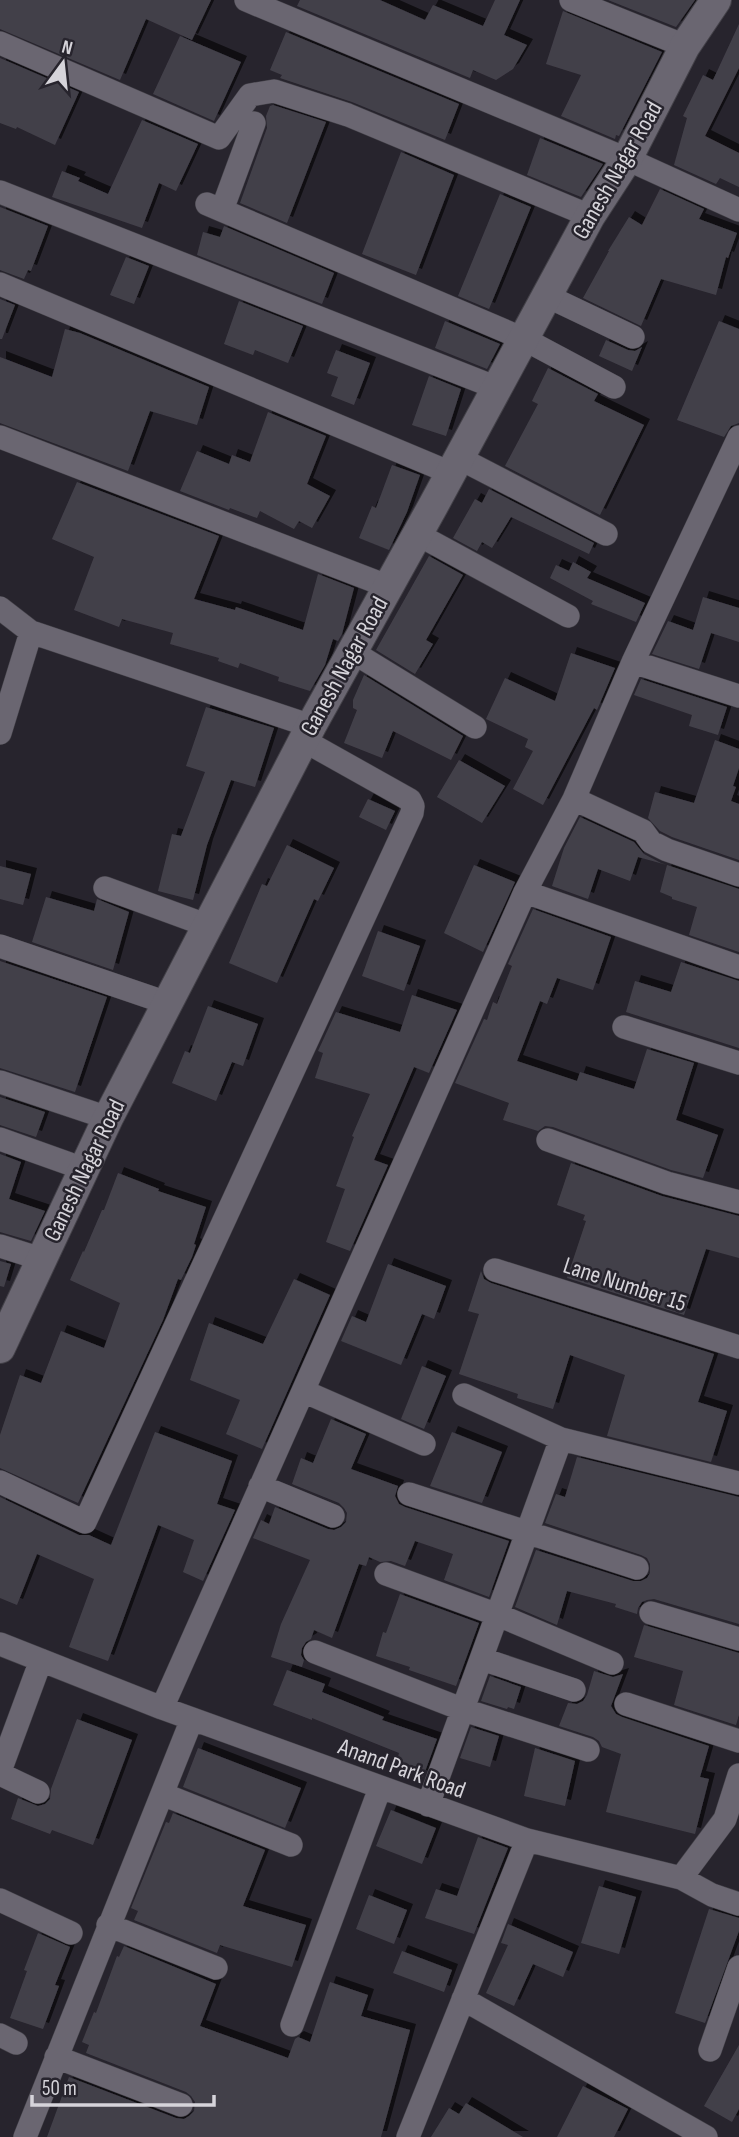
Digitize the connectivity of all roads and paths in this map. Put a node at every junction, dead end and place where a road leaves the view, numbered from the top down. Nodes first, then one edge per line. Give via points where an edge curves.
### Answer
1 (246, 0) edge
2 (571, 0) edge
3 (716, 0) edge
4 (0, 43) edge
5 (685, 46) junction
6 (254, 123) dead end
7 (627, 159) junction
8 (0, 192) edge
9 (739, 211) edge
10 (590, 216) junction
11 (0, 284) edge
12 (547, 296) junction
13 (633, 337) dead end
14 (524, 339) junction
15 (614, 387) dead end
16 (497, 388) junction
17 (0, 437) edge
18 (739, 437) edge
19 (455, 466) junction
20 (417, 534) junction
21 (606, 534) dead end
22 (387, 586) junction
23 (0, 608) edge
24 (568, 616) dead end
25 (31, 632) junction
26 (351, 651) junction
27 (633, 662) junction
28 (739, 696) edge
29 (475, 726) dead end
30 (0, 733) edge
31 (307, 733) junction
32 (574, 800) junction
33 (739, 875) edge
34 (105, 888) dead end
35 (525, 892) junction
36 (206, 925) junction
37 (0, 946) edge
38 (739, 967) edge
39 (167, 1003) junction
40 (625, 1027) dead end
41 (739, 1063) edge
42 (0, 1082) edge
43 (108, 1118) junction
44 (0, 1139) edge
45 (548, 1140) dead end
46 (84, 1168) junction
47 (739, 1202) edge
48 (0, 1245) edge
49 (41, 1259) junction
50 (495, 1270) dead end
51 (1, 1342) edge
52 (739, 1347) edge
53 (303, 1391) junction
54 (464, 1395) dead end
55 (561, 1439) junction
56 (424, 1444) dead end
57 (0, 1482) edge
58 (739, 1483) edge
59 (260, 1486) junction
60 (409, 1494) dead end
61 (333, 1516) dead end
62 (528, 1532) junction
63 (637, 1568) dead end
64 (386, 1574) dead end
65 (651, 1613) dead end
66 (498, 1615) junction
67 (739, 1639) edge
68 (0, 1644) edge
69 (315, 1652) dead end
70 (482, 1659) junction
71 (41, 1660) junction
72 (612, 1663) dead end
73 (575, 1690) dead end
74 (626, 1704) dead end
75 (162, 1708) junction
76 (464, 1710) junction
77 (192, 1719) junction
78 (739, 1741) edge
79 (588, 1749) dead end
80 (0, 1772) edge
81 (739, 1775) edge
82 (380, 1788) junction
83 (38, 1791) dead end
84 (162, 1794) junction
85 (428, 1805) junction
86 (732, 1821) edge
87 (527, 1840) junction
88 (290, 1845) dead end
89 (681, 1878) junction
90 (0, 1900) edge
91 (739, 1904) edge
92 (108, 1925) junction
93 (71, 1933) dead end
94 (739, 1967) edge
95 (216, 1968) dead end
96 (463, 1999) junction
97 (292, 2025) dead end
98 (710, 2050) dead end
99 (56, 2057) junction
100 (181, 2105) dead end
101 (24, 2137) edge
102 (408, 2137) edge
103 (706, 2137) edge

1 - 7 street
2 - 5 street
3 - 5 street, Ganesh Nagar Road
4 - 10 street via 219,138 250,95 274,91 348,115
5 - 7 street, Ganesh Nagar Road
6 - 14 street via 214,207
7 - 9 street
7 - 10 street, Ganesh Nagar Road
8 - 16 street
10 - 12 street, Ganesh Nagar Road
11 - 19 street
12 - 13 street
12 - 14 street, Ganesh Nagar Road
14 - 15 street
14 - 16 street, Ganesh Nagar Road
16 - 19 street, Ganesh Nagar Road
17 - 22 street
18 - 27 street
19 - 20 street, Ganesh Nagar Road
19 - 21 street
20 - 22 street, Ganesh Nagar Road
20 - 24 street
22 - 26 street, Ganesh Nagar Road
23 - 25 street
25 - 30 street
25 - 31 street
26 - 29 street
26 - 31 street, Ganesh Nagar Road
27 - 28 street
27 - 32 street
31 - 36 street, Ganesh Nagar Road
31 - 57 street via 410,800 412,813 85,1522
32 - 33 street via 643,831 651,842 667,850
32 - 35 street
34 - 36 street
35 - 38 street
35 - 53 street
36 - 39 street, Ganesh Nagar Road
37 - 39 street
39 - 43 street, Ganesh Nagar Road
40 - 41 street
42 - 43 street
43 - 46 street, Ganesh Nagar Road
44 - 46 street
45 - 47 street via 667,1183
46 - 49 street, Ganesh Nagar Road
48 - 49 street
49 - 51 street, Ganesh Nagar Road
50 - 52 street, Lane Number 15
53 - 56 street
53 - 59 street
54 - 55 street
55 - 58 street
55 - 62 street
59 - 61 street
59 - 75 street
60 - 62 street
62 - 63 street
62 - 66 street
64 - 66 street
65 - 67 street
66 - 70 street
66 - 72 street
68 - 71 street, Anand Park Road
69 - 76 street
70 - 73 street
70 - 76 street
71 - 75 street, Anand Park Road
71 - 80 street
74 - 78 street
75 - 77 street, Anand Park Road
76 - 79 street
76 - 85 street
77 - 82 street, Anand Park Road
77 - 84 street
80 - 83 street
81 - 86 street
82 - 85 street, Anand Park Road
82 - 97 street
84 - 88 street
84 - 92 street
85 - 87 street, Anand Park Road
86 - 89 street
87 - 89 street, Anand Park Road
87 - 96 street
89 - 91 street, Anand Park Road
90 - 93 street
92 - 95 street
92 - 99 street
94 - 98 street
96 - 102 street
96 - 103 street
99 - 100 street
99 - 101 street

